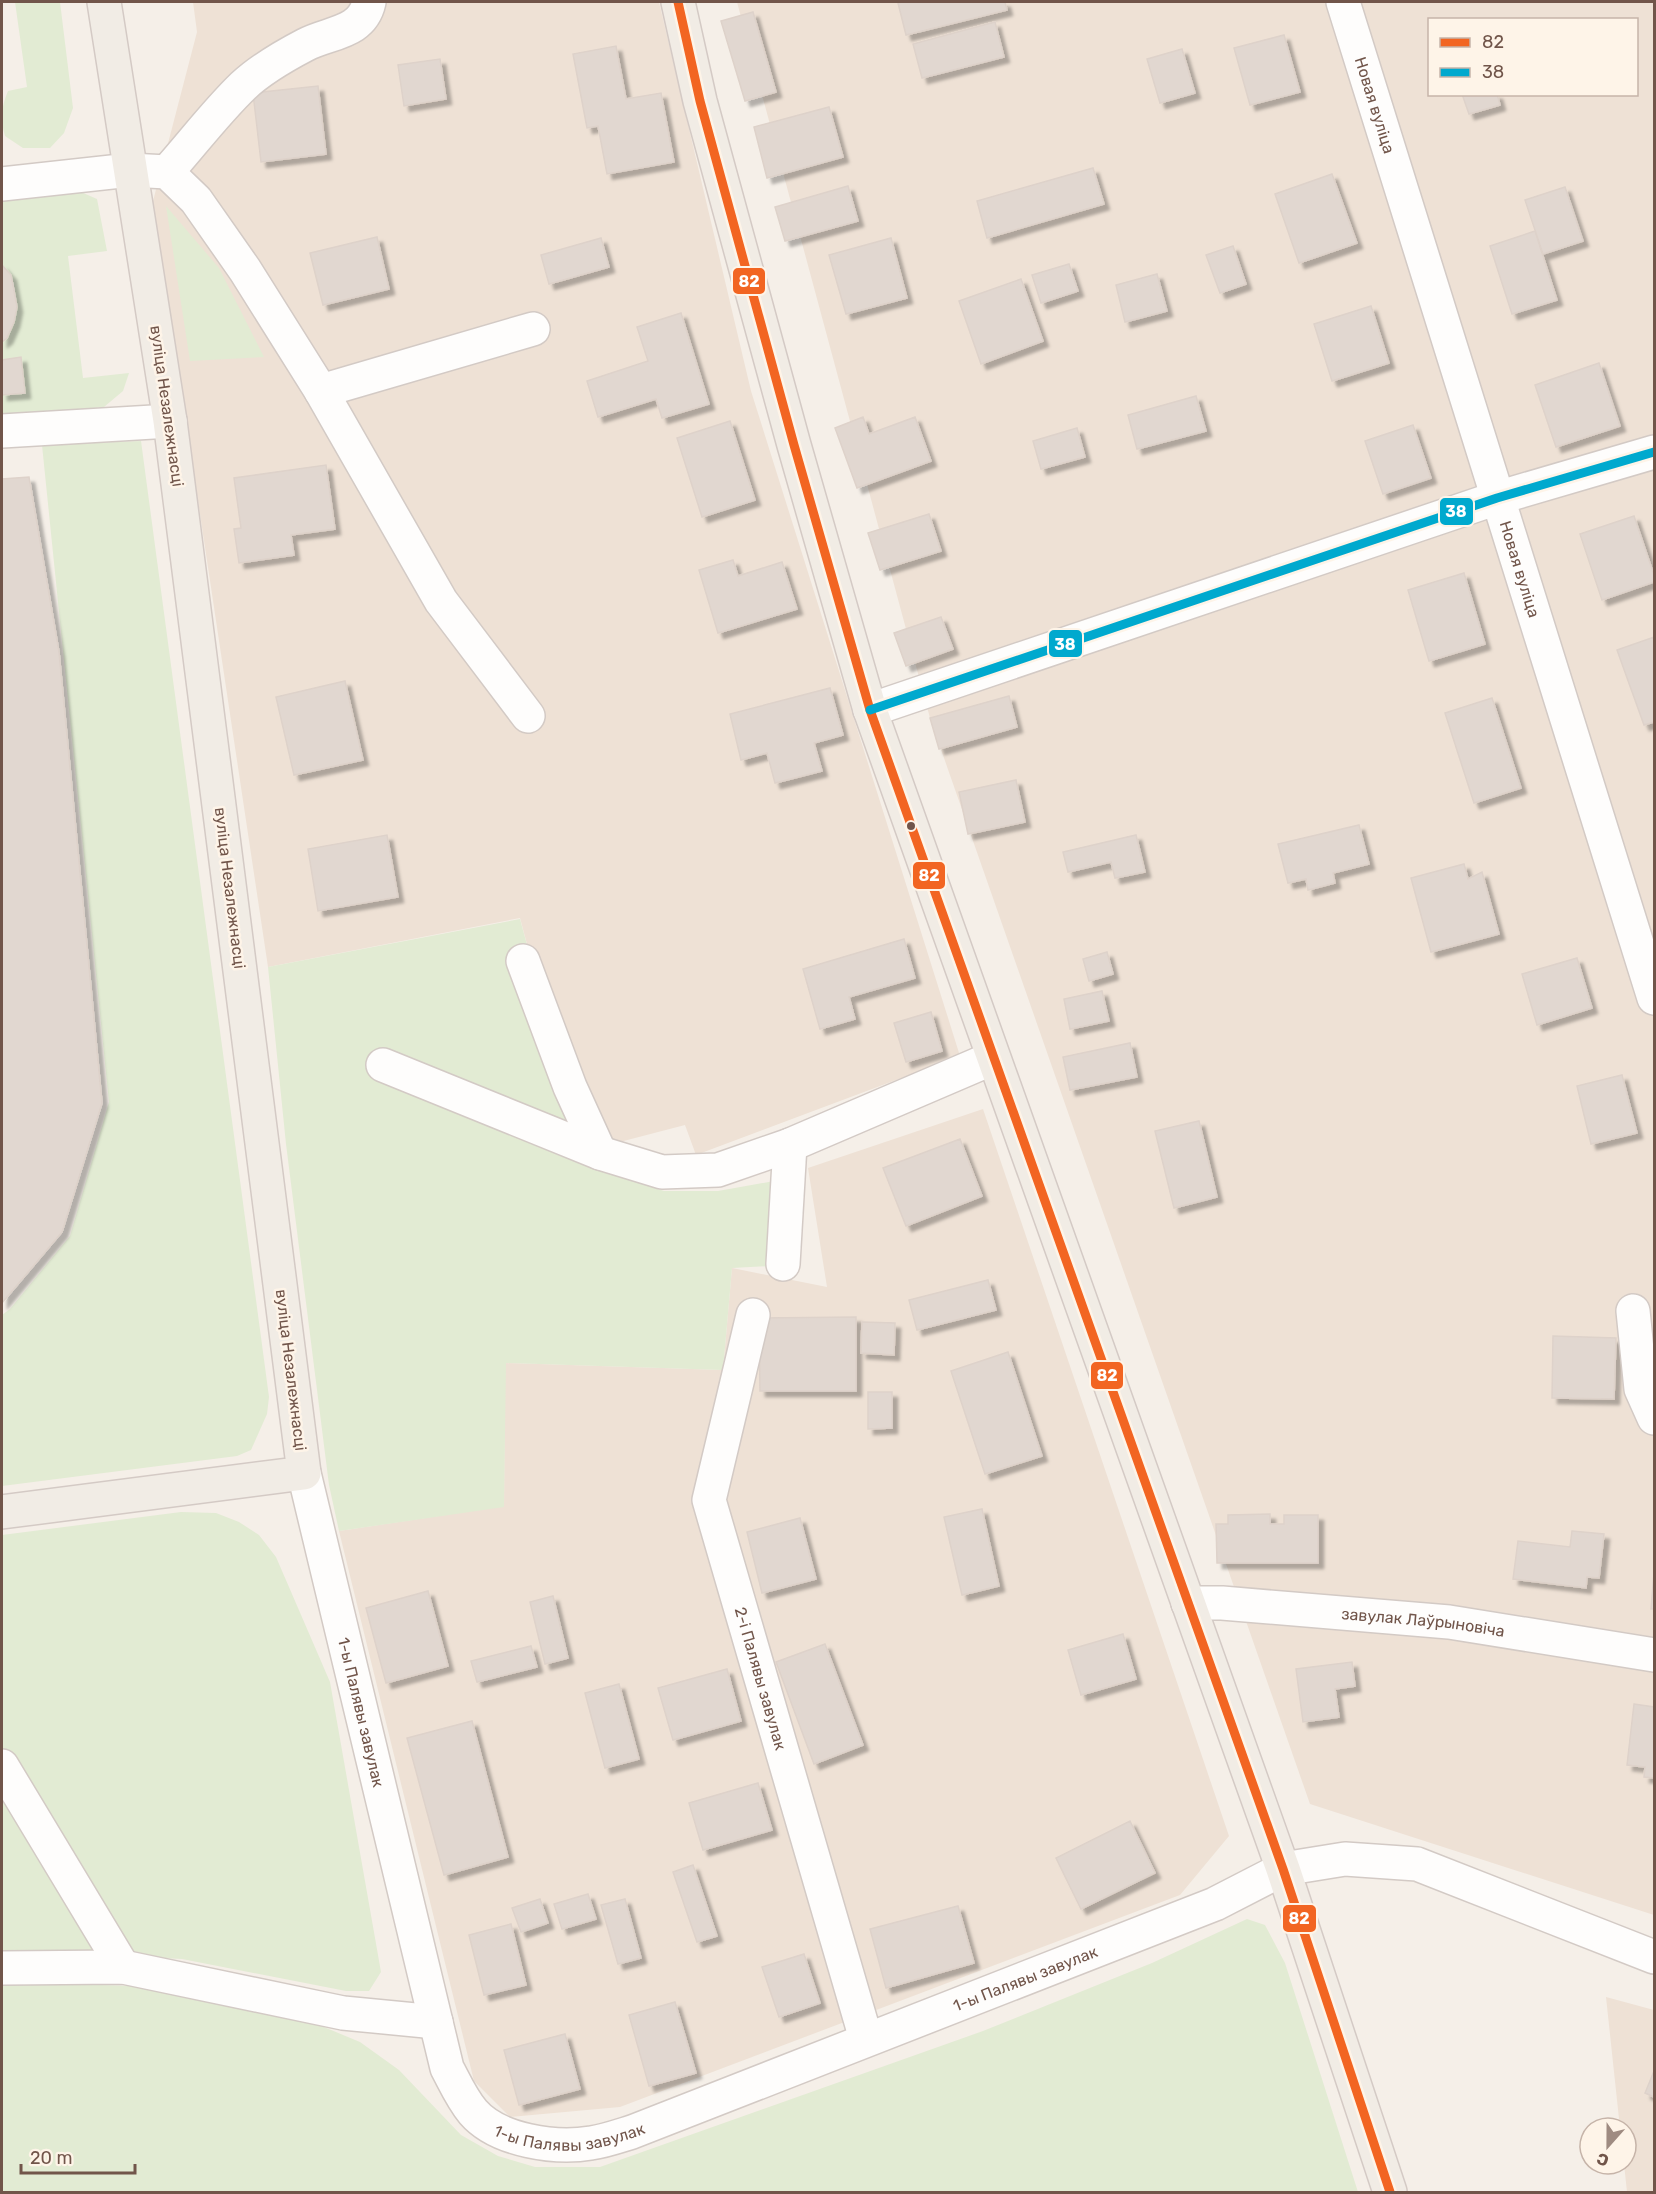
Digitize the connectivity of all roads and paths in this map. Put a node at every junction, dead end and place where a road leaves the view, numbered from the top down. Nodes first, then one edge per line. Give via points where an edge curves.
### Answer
1 (104, 2) edge
2 (369, 2) edge
3 (678, 2) edge
4 (1343, 2) edge
5 (130, 170) junction
6 (167, 172) junction
7 (2, 184) edge
8 (532, 329) dead end
9 (321, 391) junction
10 (170, 421) junction
11 (2, 431) edge
12 (1654, 452) edge
13 (1497, 498) junction
14 (870, 710) junction
15 (528, 716) dead end
16 (523, 961) dead end
17 (1654, 998) edge
18 (993, 1058) junction
19 (383, 1065) dead end
20 (790, 1145) junction
21 (600, 1153) junction
22 (783, 1264) dead end
23 (1633, 1311) dead end
24 (753, 1315) dead end
25 (1654, 1418) edge
26 (304, 1473) junction
27 (2, 1512) edge
28 (1188, 1603) junction
29 (1654, 1655) edge
30 (2, 1766) edge
31 (1283, 1869) junction
32 (1654, 1957) edge
33 (123, 1967) junction
34 (2, 1968) edge
35 (436, 2022) junction
36 (866, 2039) junction
37 (1390, 2193) edge

1 - 5 main road, вуліца Незалежнасці
2 - 6 street via 361,21 306,44 243,85
3 - 14 main road via 703,113
4 - 13 street, Новая вуліца
5 - 6 street
5 - 7 street
5 - 10 main road, вуліца Незалежнасці
6 - 9 street via 196,200 227,243
8 - 9 street
9 - 15 street via 441,601
10 - 11 street
10 - 26 main road, вуліца Незалежнасці
12 - 13 street
13 - 14 street
13 - 17 street, Новая вуліца
14 - 18 main road
16 - 21 street via 570,1088
18 - 20 street
18 - 28 main road
19 - 21 street
20 - 21 street via 718,1170 662,1172
20 - 22 street
23 - 25 street via 1641,1389
24 - 36 street, 2-і Палявы завулак via 709,1500
26 - 27 main road, вуліца Незалежнасці
26 - 35 street, 1-ы Палявы завулак
28 - 29 street, завулак Лаўрыновіча via 1449,1622
28 - 31 main road
30 - 33 street
31 - 32 street via 1345,1859 1416,1864
31 - 36 street, 1-ы Палявы завулак via 1215,1904
31 - 37 main road
33 - 34 street
33 - 35 street via 343,2013
35 - 36 street, 1-ы Палявы завулак via 447,2068 474,2113 494,2129 555,2146 592,2143 632,2132

